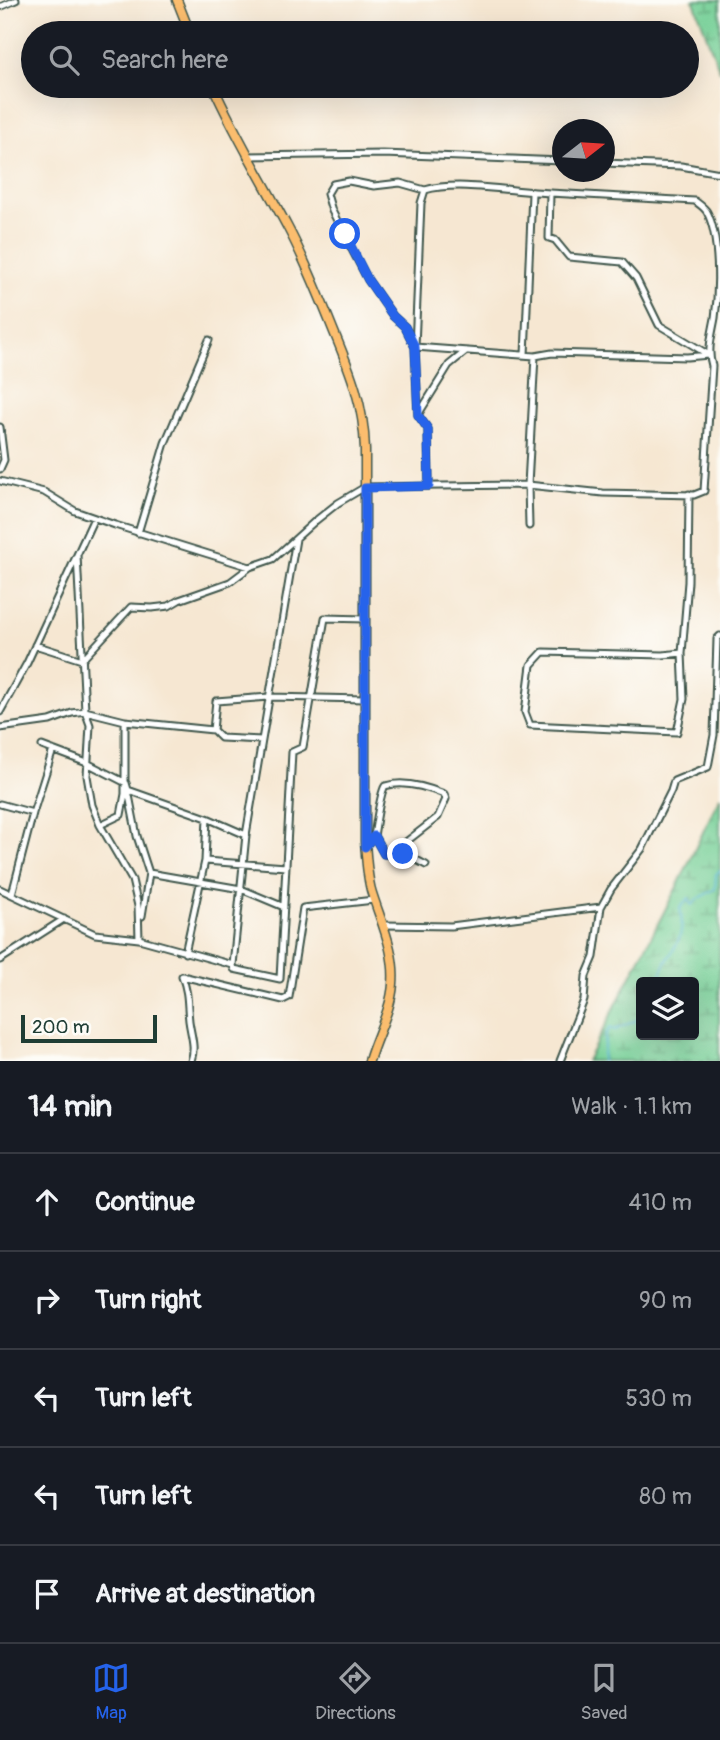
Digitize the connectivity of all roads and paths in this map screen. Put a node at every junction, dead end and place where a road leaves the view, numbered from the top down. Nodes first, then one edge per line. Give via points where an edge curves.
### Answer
1 (16, 0) edge
2 (177, 0) edge
3 (0, 7) edge
4 (185, 21) edge
5 (219, 98) edge
6 (247, 156) junction
7 (552, 161) edge
8 (615, 163) edge
9 (720, 173) edge
10 (425, 190) junction
11 (532, 193) junction
12 (550, 193) junction
13 (209, 340) dead end
14 (415, 347) junction
15 (466, 351) junction
16 (525, 355) junction
17 (709, 355) junction
18 (535, 356) junction
19 (418, 415) junction
20 (0, 427) edge
21 (0, 469) edge
22 (0, 481) edge
23 (528, 485) junction
24 (429, 486) junction
25 (365, 488) junction
26 (690, 494) junction
27 (94, 518) junction
28 (529, 526) dead end
29 (138, 533) junction
30 (296, 539) junction
31 (77, 555) junction
32 (250, 567) junction
33 (365, 619) junction
34 (720, 636) edge
35 (35, 645) junction
36 (682, 653) junction
37 (82, 660) junction
38 (269, 697) junction
39 (311, 698) junction
40 (365, 699) junction
41 (85, 711) junction
42 (0, 712) edge
43 (125, 721) junction
44 (0, 728) edge
45 (213, 730) junction
46 (262, 740) junction
47 (42, 746) dead end
48 (53, 750) junction
49 (87, 763) junction
50 (127, 787) junction
51 (0, 804) edge
52 (33, 813) junction
53 (207, 818) junction
54 (100, 825) junction
55 (246, 835) junction
56 (374, 836) junction
57 (365, 847) junction
58 (393, 852) junction
59 (205, 861) junction
60 (244, 863) junction
61 (426, 865) dead end
62 (286, 867) junction
63 (149, 873) junction
64 (199, 881) junction
65 (0, 889) edge
66 (241, 889) junction
67 (12, 894) junction
68 (374, 900) junction
69 (284, 907) junction
70 (601, 907) junction
71 (64, 919) junction
72 (384, 925) junction
73 (139, 939) junction
74 (185, 953) junction
75 (0, 960) edge
76 (233, 965) junction
77 (191, 1061) edge
78 (369, 1061) edge
79 (560, 1061) edge

1 - 3 street
2 - 4 main road
5 - 6 main road
6 - 7 street
6 - 25 main road via 301,255 360,398
8 - 9 street
10 - 11 street via 456,186
10 - 14 street
10 - 14 street via 400,183 374,186 349,181 333,184 327,194 368,280
11 - 12 street
11 - 16 street
12 - 17 street via 550,238 569,257 622,262 636,278 659,325
12 - 17 street via 695,201 707,211 715,230 719,291
13 - 29 street via 165,443
14 - 15 street
14 - 19 street
15 - 16 street
15 - 19 street via 449,365
16 - 18 street
17 - 18 street
17 - 26 street via 704,491
18 - 23 street
19 - 24 street via 428,429
20 - 21 street via 5,460
22 - 27 street via 44,492
23 - 24 street
23 - 26 street via 603,493
23 - 28 street
24 - 25 street
25 - 30 street via 338,503
25 - 33 main road
26 - 36 street
27 - 29 street
27 - 31 street
29 - 32 street
30 - 32 street via 273,559
30 - 38 street
31 - 35 street
31 - 37 street
32 - 37 street via 230,582 169,606 131,607
33 - 39 street via 325,618
33 - 40 main road
34 - 70 street via 708,767 674,781 642,849
35 - 37 street
35 - 42 street
36 - 36 street via 543,652 531,665 525,712 530,725 677,733 684,699
37 - 41 street
38 - 39 street
38 - 45 street via 216,701
38 - 46 street
39 - 40 street
39 - 62 street via 303,747 292,752
40 - 57 main road
41 - 43 street
41 - 44 street
41 - 49 street via 90,725
43 - 45 street
43 - 50 street
45 - 46 street via 221,738
46 - 55 street
47 - 48 street
48 - 49 street
48 - 52 street
49 - 50 street
49 - 54 street via 92,805
50 - 53 street
50 - 54 street via 121,815
50 - 63 street
51 - 52 street
52 - 67 street
53 - 55 street
53 - 59 street
54 - 73 street via 132,880
55 - 60 street
56 - 57 street
56 - 58 street via 384,854
56 - 58 street via 385,786 422,786 444,794 438,817
57 - 68 main road
58 - 61 street
59 - 60 street
59 - 64 street
60 - 62 street
60 - 66 street
62 - 69 street
63 - 64 street
63 - 73 street
64 - 66 street
64 - 74 street
65 - 67 street
66 - 69 street
66 - 76 street
67 - 71 street
68 - 72 main road
68 - 77 street via 303,908 289,997 283,1000 182,976 189,997
69 - 76 street via 280,979
70 - 72 street via 451,926
70 - 79 street via 584,1000
71 - 73 street via 95,934
71 - 75 street
72 - 78 main road via 393,984
73 - 74 street
74 - 76 street

